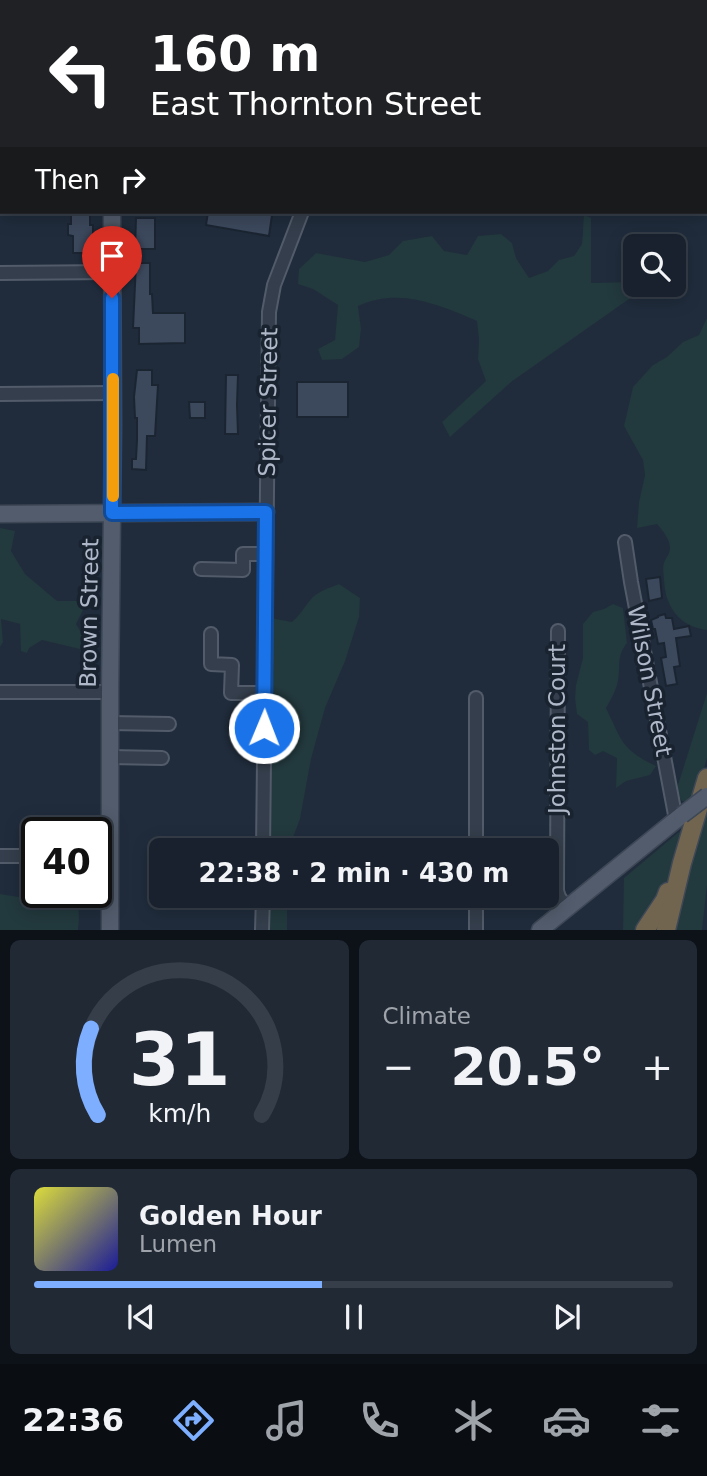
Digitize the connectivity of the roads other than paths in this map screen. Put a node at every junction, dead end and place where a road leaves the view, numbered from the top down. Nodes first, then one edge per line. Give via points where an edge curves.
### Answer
1 (112, 214) edge
2 (299, 214) edge
3 (112, 272) junction
4 (0, 273) edge
5 (113, 393) junction
6 (0, 394) edge
7 (266, 512) junction
8 (112, 513) junction
9 (0, 514) edge
10 (625, 542) dead end
11 (266, 554) junction
12 (201, 569) dead end
13 (558, 631) dead end
14 (211, 634) dead end
15 (0, 692) edge
16 (110, 692) junction
17 (265, 693) junction
18 (476, 698) dead end
19 (110, 723) junction
20 (169, 724) dead end
21 (110, 757) junction
22 (162, 758) dead end
23 (707, 778) edge
24 (707, 796) edge
25 (106, 817) edge
26 (679, 818) junction
27 (263, 838) edge
28 (476, 838) edge
29 (0, 856) edge
30 (21, 856) edge
31 (682, 863) junction
32 (108, 908) edge
33 (263, 908) edge
34 (476, 908) edge
35 (568, 908) junction
36 (110, 930) edge
37 (262, 930) edge
38 (476, 930) edge
39 (540, 930) edge
40 (645, 930) edge
41 (666, 930) edge

1 - 3 main road, Brown Street
2 - 7 street, Spicer Street via 270,302
3 - 4 street
3 - 5 main road, Brown Street
5 - 6 street
5 - 8 main road, Brown Street
7 - 8 main road
7 - 11 street, Spicer Street
8 - 9 main road
8 - 16 main road, Brown Street
10 - 26 street, Wilson Street
11 - 12 street via 243,554 243,570
11 - 17 street, Spicer Street
13 - 35 street, Johnston Court via 557,891
14 - 17 street via 211,664 232,665 231,693
15 - 16 street
16 - 19 main road, Brown Street
17 - 27 street, Spicer Street
18 - 28 street
19 - 20 street
19 - 21 main road, Brown Street
21 - 22 street
21 - 25 main road, Brown Street
23 - 31 highway
24 - 26 main road, bridge
26 - 35 main road
29 - 30 street
31 - 40 highway
31 - 41 highway
32 - 36 main road, Brown Street
33 - 37 street
34 - 38 street
35 - 39 main road

